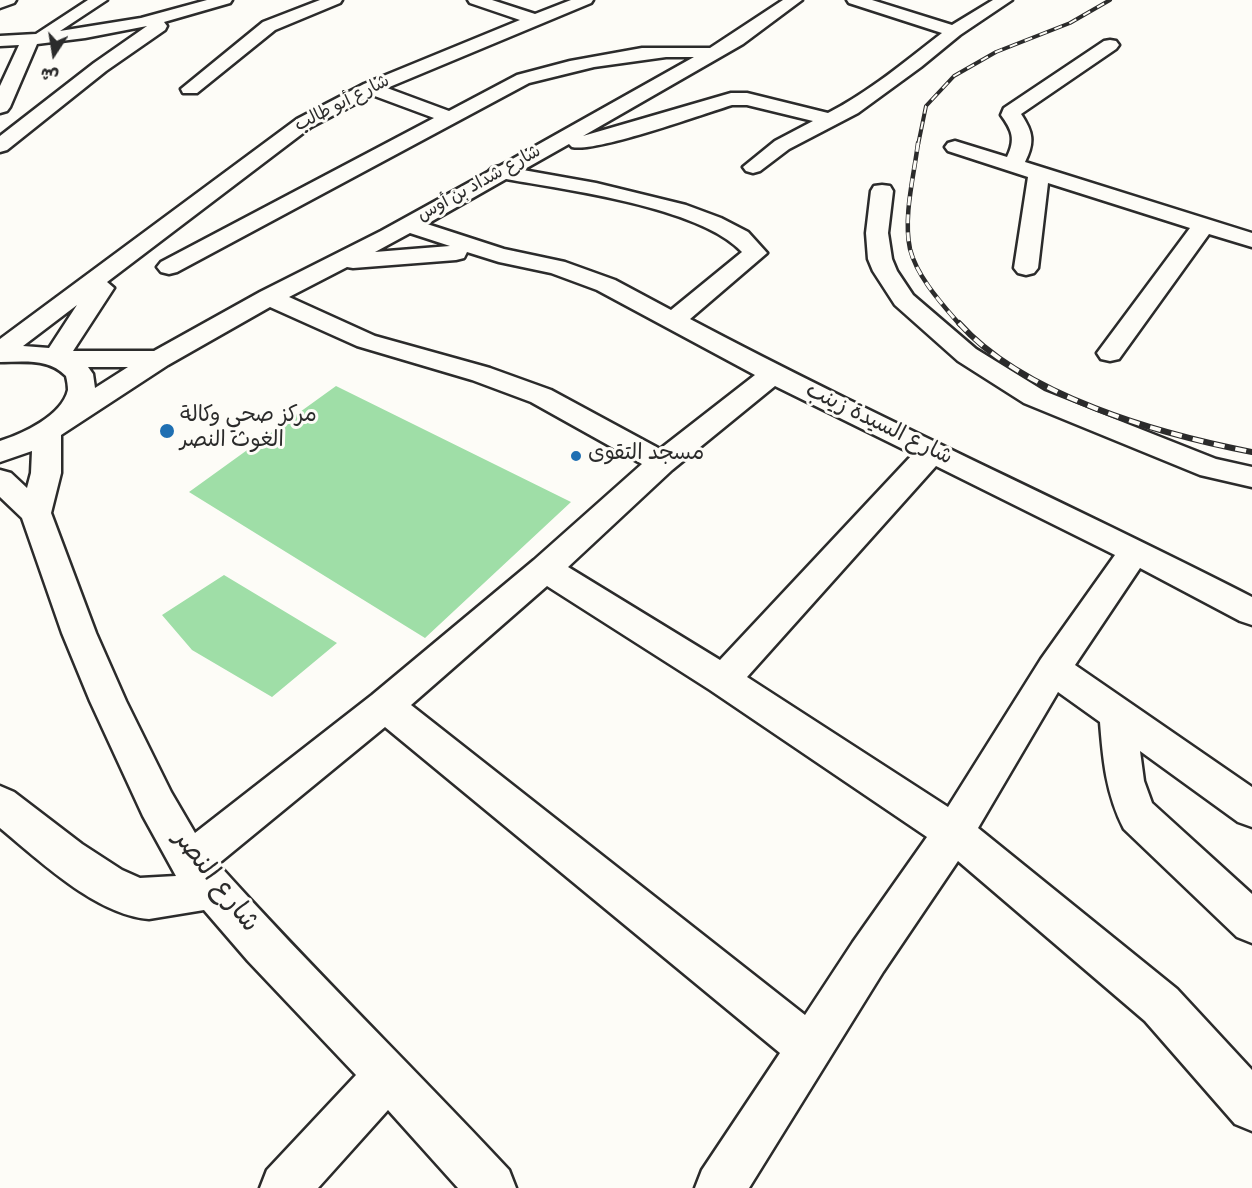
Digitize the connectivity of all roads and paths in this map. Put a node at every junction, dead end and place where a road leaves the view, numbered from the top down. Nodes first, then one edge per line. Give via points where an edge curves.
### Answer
1 (8, 0) edge
2 (99, 0) edge
3 (224, 0) edge
4 (334, 0) edge
5 (476, 0) edge
6 (520, 0) edge
7 (585, 0) edge
8 (794, 0) edge
9 (855, 0) edge
10 (1004, 0) edge
11 (0, 3) edge
12 (501, 9) junction
13 (172, 17) junction
14 (535, 20) junction
15 (123, 28) junction
16 (954, 31) junction
17 (34, 39) junction
18 (0, 41) edge
19 (136, 42) junction
20 (1110, 45) dead end
21 (714, 54) junction
22 (371, 88) junction
23 (190, 89) dead end
24 (0, 107) edge
25 (451, 118) junction
26 (832, 120) junction
27 (550, 145) junction
28 (0, 146) edge
29 (955, 147) dead end
30 (1013, 165) junction
31 (753, 167) dead end
32 (499, 172) junction
33 (1039, 174) junction
34 (882, 192) dead end
35 (451, 201) junction
36 (1203, 226) junction
37 (398, 230) junction
38 (1252, 240) edge
39 (455, 247) junction
40 (128, 257) junction
41 (331, 264) junction
42 (169, 267) dead end
43 (1026, 268) dead end
44 (269, 297) junction
45 (674, 320) junction
46 (0, 353) edge
47 (1110, 353) dead end
48 (61, 357) junction
49 (159, 359) junction
50 (773, 374) junction
51 (52, 429) junction
52 (0, 452) edge
53 (931, 453) junction
54 (662, 462) junction
55 (1252, 477) edge
56 (0, 480) edge
57 (36, 513) junction
58 (1135, 551) junction
59 (545, 569) junction
60 (1252, 612) edge
61 (1053, 669) junction
62 (723, 680) junction
63 (385, 706) junction
64 (1118, 715) junction
65 (0, 804) edge
66 (1252, 809) edge
67 (954, 833) junction
68 (201, 875) junction
69 (1252, 922) edge
70 (809, 1047) junction
71 (388, 1075) junction
72 (1252, 1107) edge
73 (285, 1188) edge
74 (490, 1188) edge
75 (720, 1188) edge

1 - 11 street
2 - 17 street
3 - 13 street
4 - 23 street via 269,26
5 - 12 street
6 - 12 street
7 - 14 street, شارع أبو طالب
8 - 21 street, شارع شداد بن أوس
9 - 16 street
10 - 16 street
12 - 14 street
13 - 15 street
13 - 19 street
14 - 22 street, شارع أبو طالب
15 - 17 street
15 - 19 street
16 - 26 street
17 - 18 street
17 - 24 street
19 - 28 street
20 - 30 street via 1011,112 1024,135
21 - 25 street via 658,52 548,72 513,83
21 - 27 street, شارع شداد بن أوس
22 - 25 street
22 - 40 street, شارع أبو طالب via 292,130
25 - 42 street
26 - 27 street via 747,99 731,99 600,139
26 - 31 street via 782,145
27 - 32 street, شارع شداد بن أوس
29 - 30 street
30 - 33 street
32 - 35 street, شارع شداد بن أوس
32 - 45 street via 646,201 724,228 752,245 755,253
33 - 36 street
33 - 43 street
34 - 55 street via 877,233 885,271 904,300 967,356 1034,398 1210,468
35 - 37 street, شارع شداد بن أوس
35 - 39 street
36 - 38 street
36 - 47 street
37 - 39 street, شارع السيدة زينب
37 - 41 street, شارع شداد بن أوس
39 - 41 street
39 - 45 street, شارع السيدة زينب via 571,271
40 - 46 street, شارع أبو طالب
40 - 48 street, شارع أبو طالب via 94,297
41 - 44 street, شارع شداد بن أوس
44 - 49 street, شارع شداد بن أوس
44 - 54 street via 366,341 541,396
45 - 50 street, شارع السيدة زينب
46 - 48 street, شارع شداد بن أوس via 29,351
48 - 49 street, شارع شداد بن أوس
48 - 51 street via 79,371 83,388 75,407
49 - 51 street, شارع شداد بن أوس
50 - 53 street, شارع السيدة زينب
50 - 54 street
51 - 52 street
51 - 57 street
53 - 58 street, شارع السيدة زينب
53 - 62 street
54 - 59 street
56 - 57 street, شارع النصر
57 - 68 street, شارع النصر via 79,633 122,733 157,804
58 - 60 street, شارع السيدة زينب
58 - 61 street
59 - 62 street
59 - 63 street
61 - 64 street
61 - 67 street
62 - 67 street
63 - 68 street
63 - 70 street
64 - 66 street
64 - 69 street via 1133,808
65 - 68 street via 125,894 152,899
67 - 70 street
67 - 72 street via 1161,1005
68 - 71 street, شارع النصر via 263,946
70 - 75 street
71 - 73 street
71 - 74 street, شارع النصر

